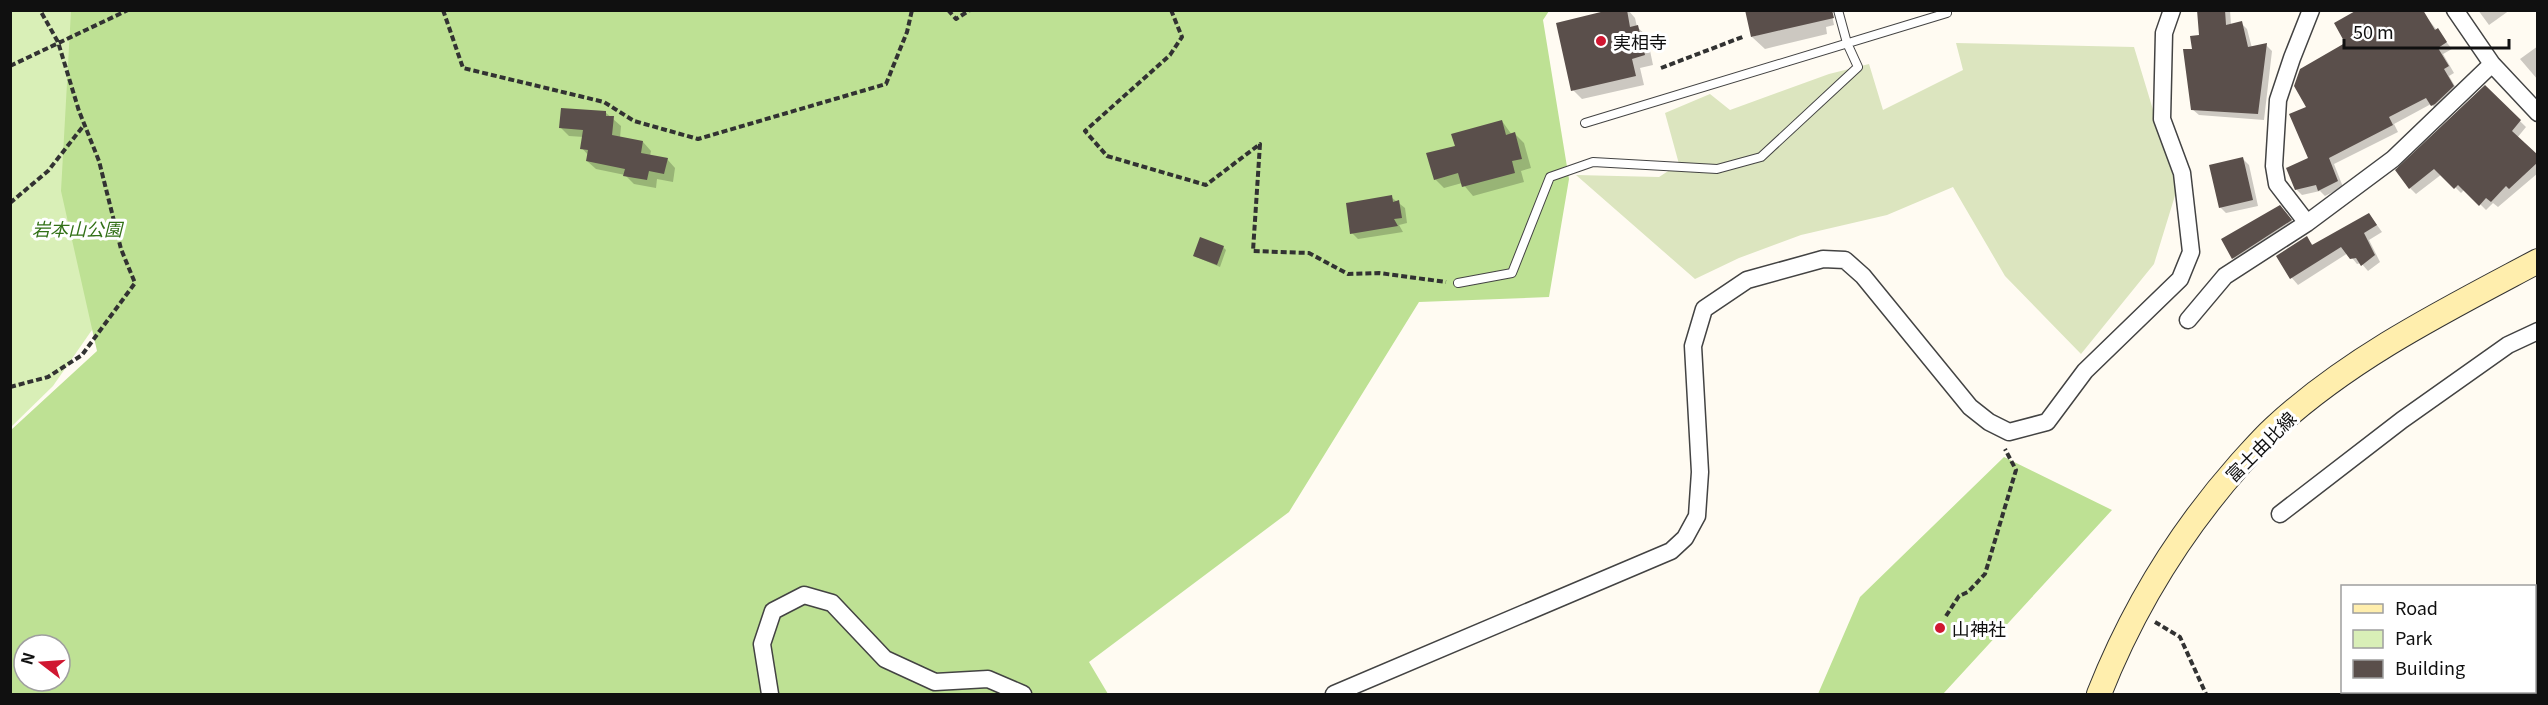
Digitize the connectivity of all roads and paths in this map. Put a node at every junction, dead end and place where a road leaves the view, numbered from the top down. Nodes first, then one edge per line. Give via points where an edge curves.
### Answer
1 (40, 10) edge
2 (128, 10) edge
3 (443, 10) edge
4 (912, 10) edge
5 (948, 10) edge
6 (970, 10) edge
7 (1171, 10) edge
8 (1838, 10) edge
9 (2172, 10) edge
10 (2311, 10) edge
11 (2455, 10) edge
12 (1947, 13) dead end
13 (1745, 36) dead end
14 (58, 42) junction
15 (1846, 43) junction
16 (2492, 64) junction
17 (10, 66) edge
18 (1661, 68) dead end
19 (2538, 113) edge
20 (1585, 123) dead end
21 (84, 125) junction
22 (10, 203) edge
23 (2307, 223) junction
24 (2538, 261) edge
25 (1458, 283) joint
26 (2188, 320) dead end
27 (2538, 332) edge
28 (10, 387) edge
29 (2003, 447) dead end
30 (2280, 514) dead end
31 (1946, 616) dead end
32 (2152, 620) dead end
33 (770, 694) edge
34 (1023, 694) edge
35 (1334, 694) edge
36 (2099, 694) edge
37 (2206, 694) edge

1 - 14 path
2 - 14 path
3 - 4 path via 463,68 604,102 634,121 698,139 886,84
5 - 6 path via 956,19
7 - 25 path via 1182,37 1170,55 1086,131 1107,156 1206,185 1260,144 1253,251 1309,253 1348,274 1379,273
8 - 15 lane
9 - 35 street via 2164,33 2162,119 2182,172 2191,252 2180,279 2085,371 2047,422 2009,432 1989,423 1970,407 1863,276 1845,260 1823,259 1747,280 1704,309 1693,346 1700,472 1697,516 1685,538 1671,551
10 - 23 street via 2278,100 2274,166 2277,184
11 - 16 street
12 - 15 lane
13 - 18 path
14 - 17 path
14 - 21 path
15 - 20 lane
15 - 25 lane via 1858,67 1761,157 1717,169 1593,162 1550,177 1512,273
16 - 19 street
16 - 23 street via 2393,159
21 - 22 path via 48,171
21 - 28 path via 99,161 121,249 135,283 82,355 48,377
23 - 26 street via 2225,276
24 - 36 main road, 富士由比線 via 2426,320 2339,375 2273,428 2214,493 2162,565 2121,638
27 - 30 street via 2508,345 2459,379
29 - 31 path via 2016,470 1991,559 1985,574 1959,596
32 - 37 path via 2180,637
33 - 34 street via 762,644 773,611 804,595 832,603 885,659 934,682 988,680

